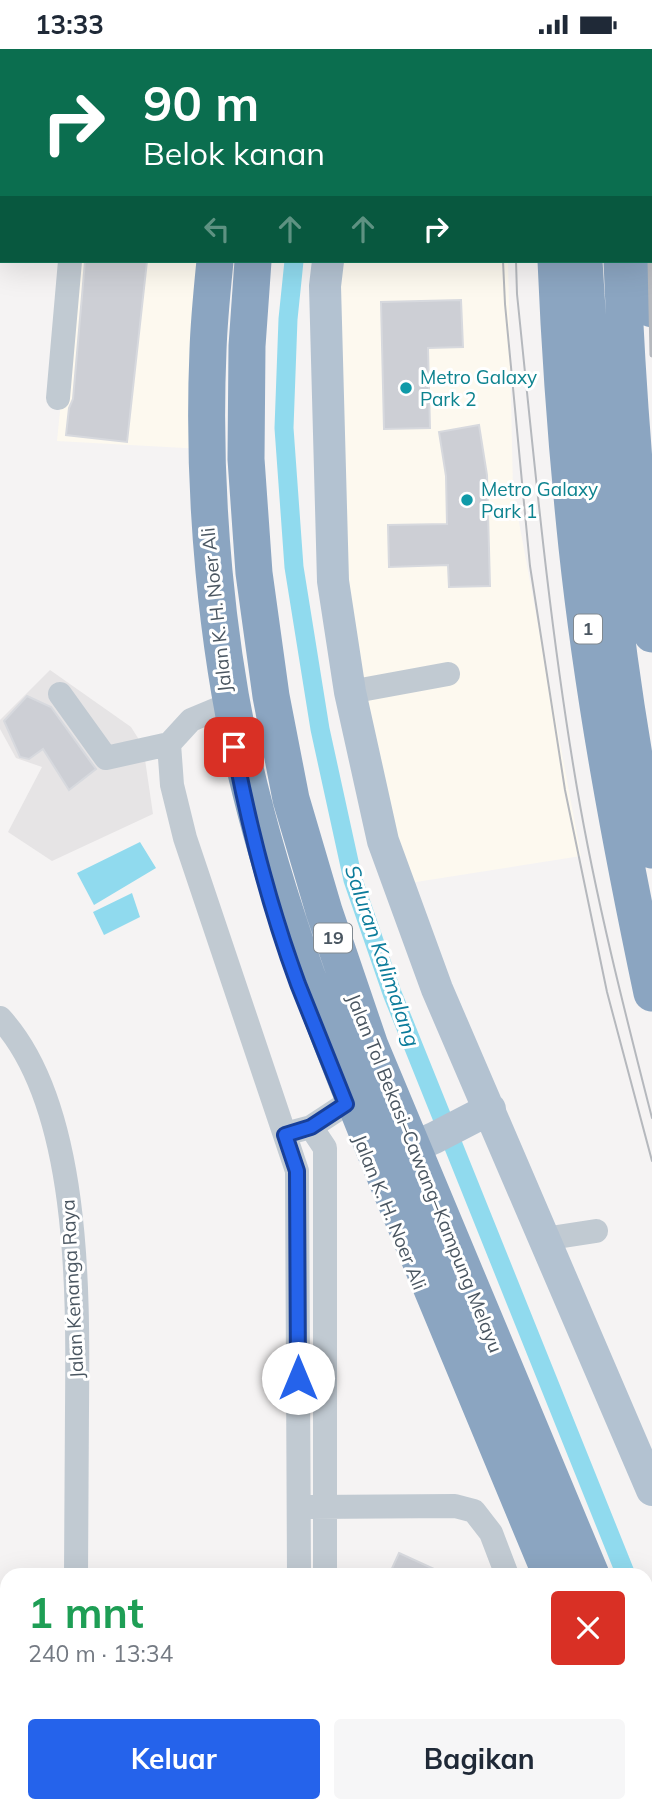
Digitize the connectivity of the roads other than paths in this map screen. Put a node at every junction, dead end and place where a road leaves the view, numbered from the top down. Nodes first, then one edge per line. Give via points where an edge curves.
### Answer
1 (70, 263) edge
2 (212, 263) edge
3 (212, 263) edge
4 (253, 263) edge
5 (328, 263) edge
6 (556, 263) edge
7 (584, 263) edge
8 (622, 263) edge
9 (650, 263) edge
10 (652, 309) edge
11 (58, 398) dead end
12 (652, 634) edge
13 (448, 674) dead end
14 (350, 692) junction
15 (60, 694) dead end
16 (226, 705) junction
17 (169, 744) junction
18 (652, 850) edge
19 (652, 993) edge
20 (0, 1019) edge
21 (346, 1104) junction
22 (483, 1113) junction
23 (285, 1135) junction
24 (318, 1137) junction
25 (370, 1166) junction
26 (596, 1231) dead end
27 (544, 1239) junction
28 (652, 1490) edge
29 (299, 1507) junction
30 (326, 1507) junction
31 (76, 1568) edge
32 (299, 1568) edge
33 (325, 1568) edge
34 (504, 1568) edge
35 (535, 1568) edge
36 (548, 1568) edge
37 (588, 1568) edge

1 - 11 street
2 - 16 main road, Jalan K. H. Noer Ali via 203,350 203,449 208,554
3 - 36 highway, Jalan Tol Bekasi–Cawang–Kampung Melayu / 19 via 208,445 213,555 224,657 249,788 288,923 336,1057
4 - 37 highway, Jalan Tol Bekasi–Cawang–Kampung Melayu / 19 via 246,460 254,573 291,799 370,1046
5 - 14 main road via 332,581
6 - 19 highway, 1 via 582,588 598,708
7 - 18 highway, 1 via 608,565
8 - 12 highway via 635,479
9 - 10 highway
13 - 14 street
14 - 22 main road via 383,841
15 - 17 street via 106,758
16 - 17 street via 191,720
16 - 21 main road, Jalan K. H. Noer Ali via 262,871 298,982
17 - 23 street via 172,785 185,838
20 - 31 street, Jalan Kenanga Raya via 22,1049 49,1109 68,1195 78,1344
21 - 24 street
21 - 25 main road, Jalan K. H. Noer Ali
22 - 25 main road
22 - 27 main road
23 - 24 street
23 - 29 street via 297,1171
24 - 30 street
25 - 35 main road, Jalan K. H. Noer Ali
26 - 27 street
27 - 28 main road
29 - 30 street
29 - 32 street
30 - 33 street
30 - 34 street via 455,1506 474,1511 491,1534

